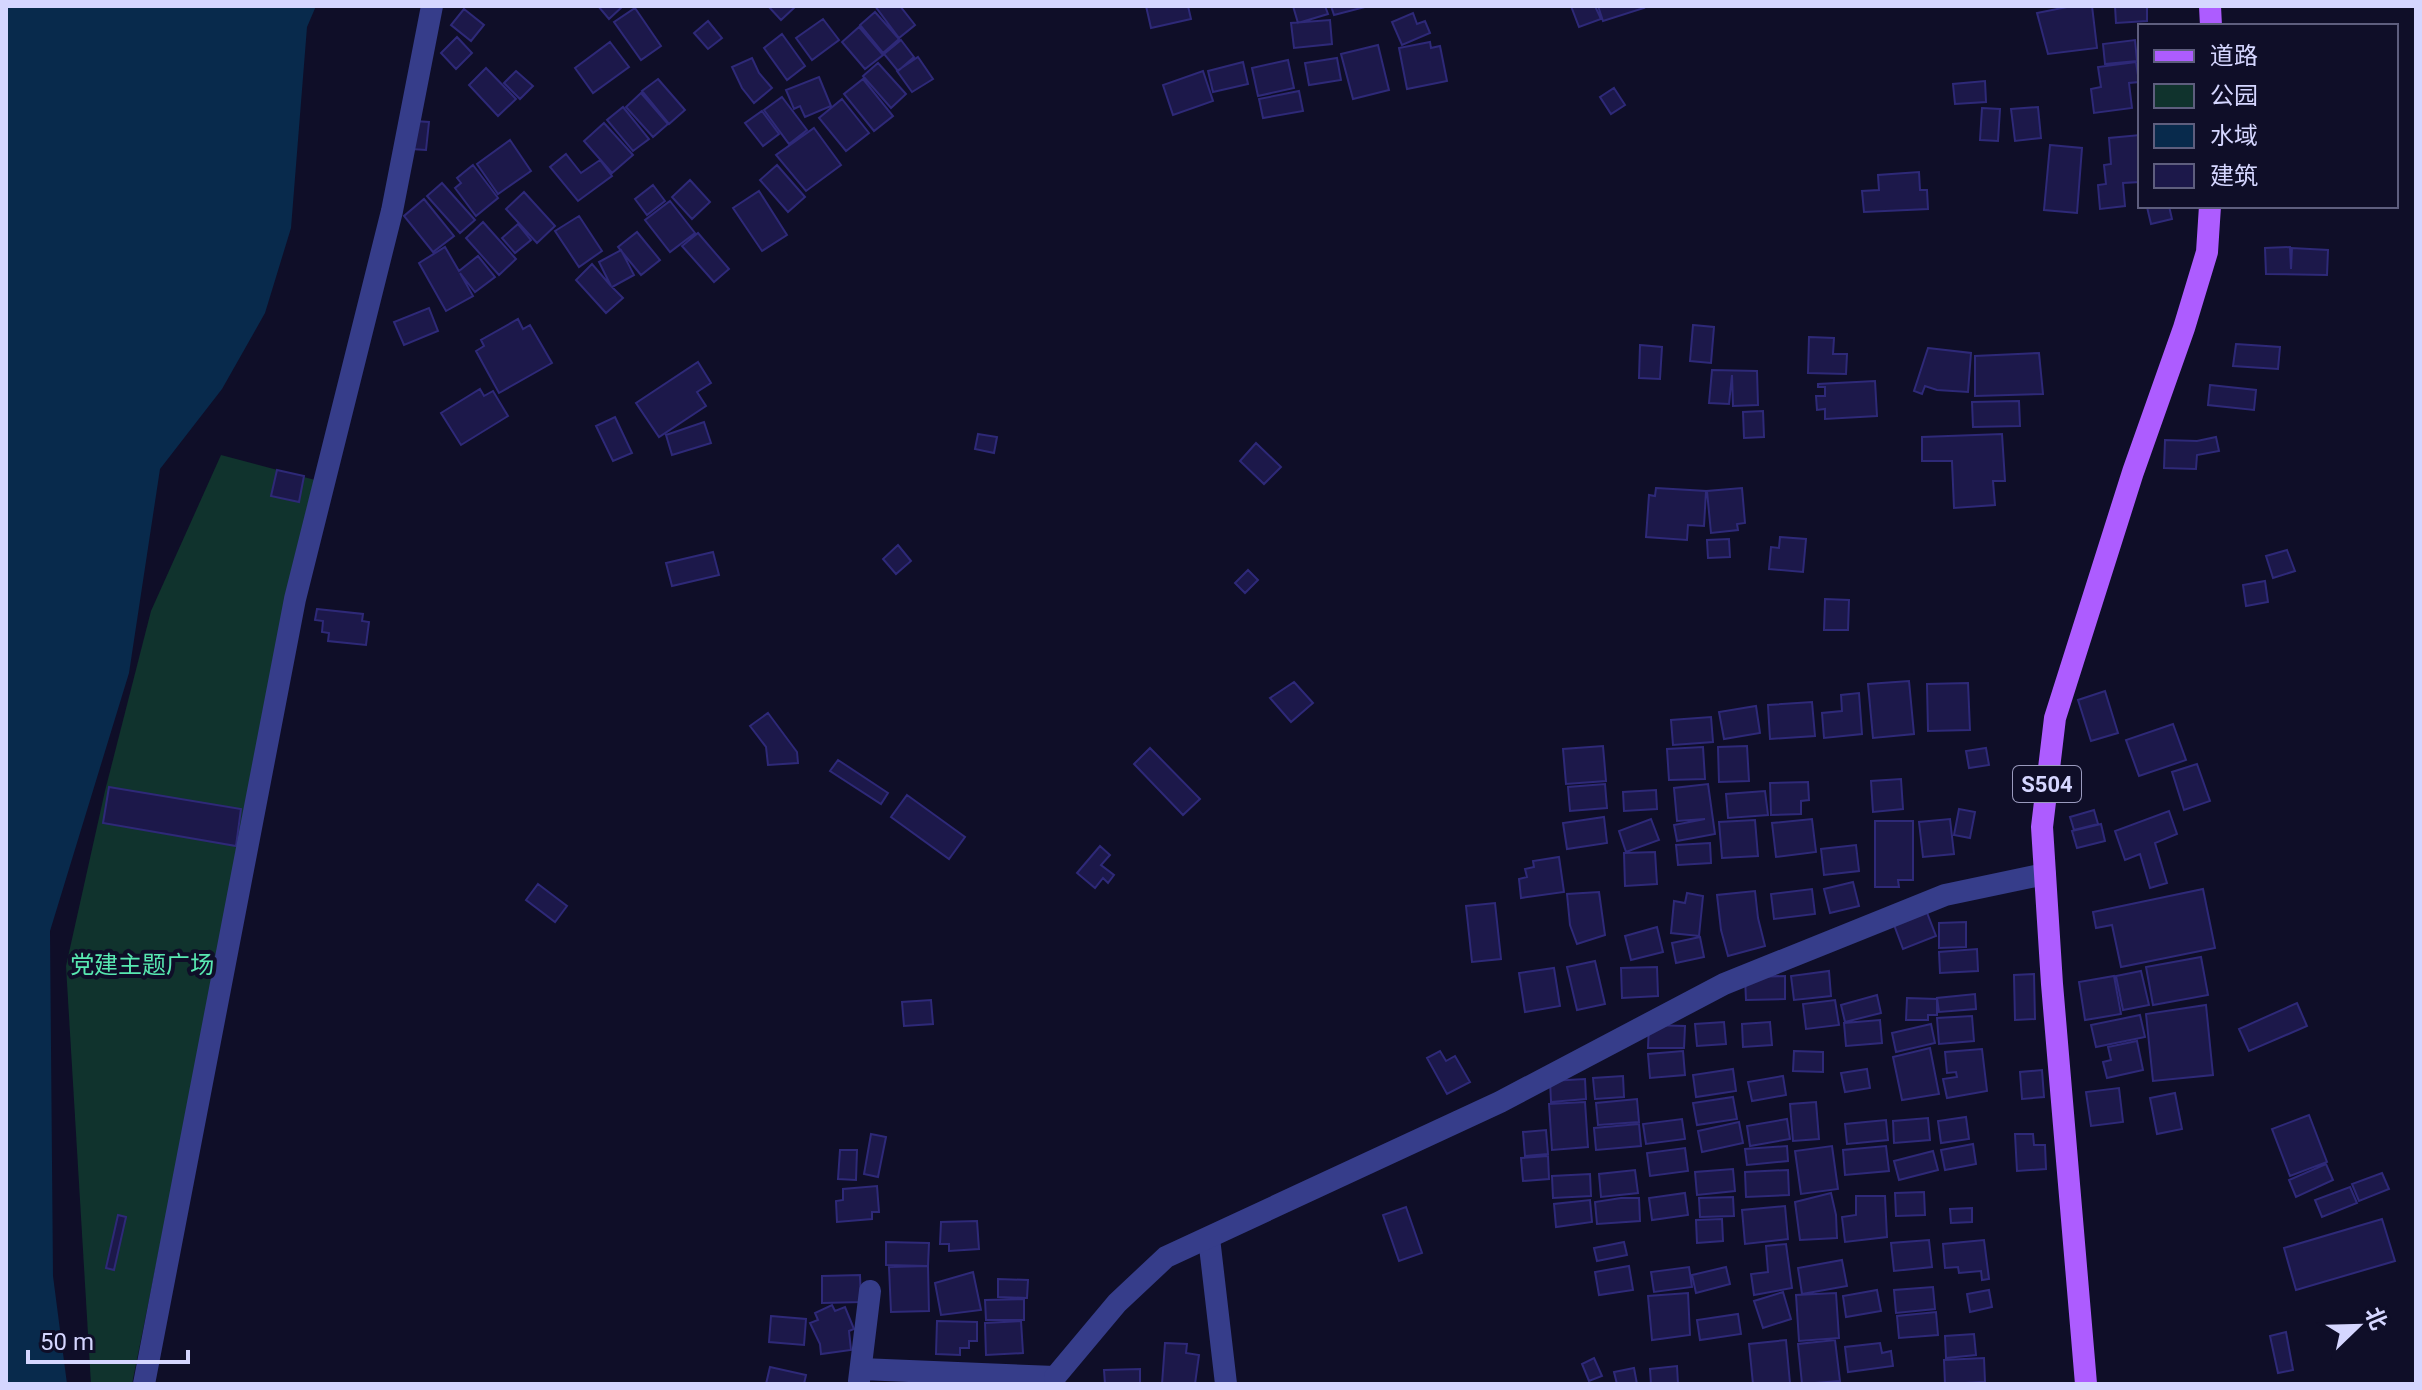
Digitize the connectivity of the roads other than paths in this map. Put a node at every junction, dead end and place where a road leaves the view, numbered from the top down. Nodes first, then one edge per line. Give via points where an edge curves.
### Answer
1 (432, 6) edge
2 (2210, 208) edge
3 (2045, 874) junction
4 (1209, 1238) junction
5 (870, 1291) dead end
6 (860, 1376) edge
7 (144, 1384) edge
8 (1226, 1384) edge
9 (2086, 1384) edge

1 - 7 street via 392,211 295,599
2 - 3 main road, S504 via 2207,252 2194,298 2055,718 2042,827
3 - 4 street via 1945,895 1724,984 1500,1102
3 - 9 main road, S504
4 - 6 street via 1166,1257 1117,1303 1055,1377
4 - 8 street
5 - 6 street

